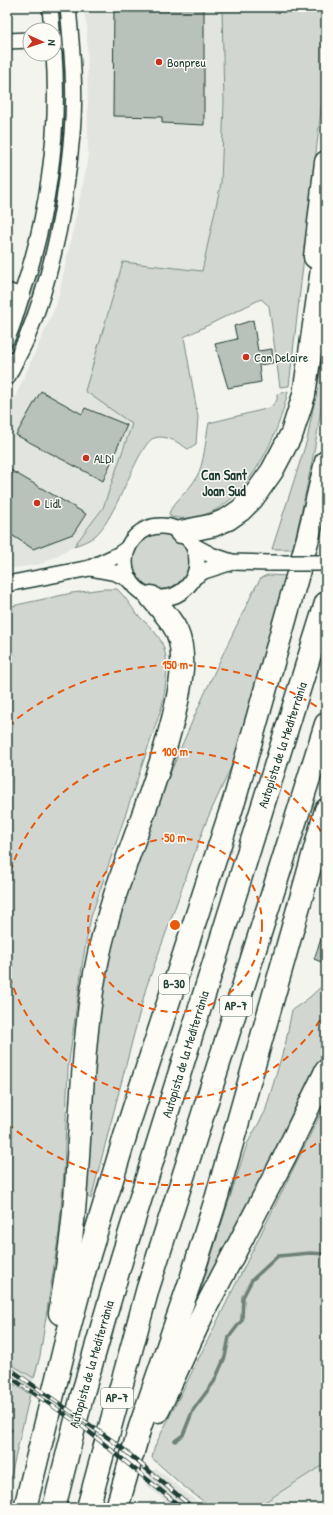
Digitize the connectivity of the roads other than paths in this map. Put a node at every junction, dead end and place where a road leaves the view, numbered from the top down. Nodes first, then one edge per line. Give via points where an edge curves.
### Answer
1 (50, 7) edge
2 (68, 7) edge
3 (51, 22) edge
4 (22, 41) edge
5 (7, 42) edge
6 (54, 62) edge
7 (326, 162) edge
8 (326, 241) edge
9 (7, 291) edge
10 (22, 296) junction
11 (7, 338) edge
12 (7, 378) edge
13 (282, 453) junction
14 (326, 462) edge
15 (326, 520) edge
16 (187, 539) junction
17 (128, 548) junction
18 (232, 562) junction
19 (326, 563) edge
20 (90, 568) junction
21 (194, 577) junction
22 (130, 580) junction
23 (7, 584) edge
24 (151, 597) junction
25 (326, 603) edge
26 (326, 724) edge
27 (326, 810) edge
28 (183, 1060) junction
29 (326, 1071) edge
30 (20, 1508) edge
31 (25, 1508) edge
32 (54, 1508) edge
33 (88, 1508) edge
34 (117, 1508) edge
35 (124, 1508) edge

1 - 3 street
2 - 12 street via 73,72 72,133 61,223 26,340
4 - 5 street
6 - 10 street via 55,132 43,220
7 - 13 highway via 298,394 290,432
8 - 13 highway via 304,395 292,433
9 - 10 street
10 - 11 street
13 - 16 highway via 262,486 241,510
14 - 31 highway, B-30 via 306,545 237,790 88,1257
15 - 28 highway via 231,862
16 - 17 street via 167,526 151,527 138,534
16 - 18 street via 211,555
16 - 21 street via 197,561
17 - 20 street
17 - 22 street via 125,567
18 - 19 street, bridge
18 - 21 street
20 - 22 street via 116,573
20 - 23 street
21 - 24 street via 187,587 174,596
22 - 24 street via 137,589
24 - 30 highway via 171,619 179,635 182,656 180,684 163,756 113,901 95,972 87,1023 69,1263
25 - 28 highway, Autopista de la Mediterrània / AP-7
26 - 33 highway, AP-7 via 150,1281
27 - 34 highway via 207,1230 140,1427
28 - 32 highway, Autopista de la Mediterrània / AP-7 via 100,1330
29 - 35 highway via 186,1348 150,1430

